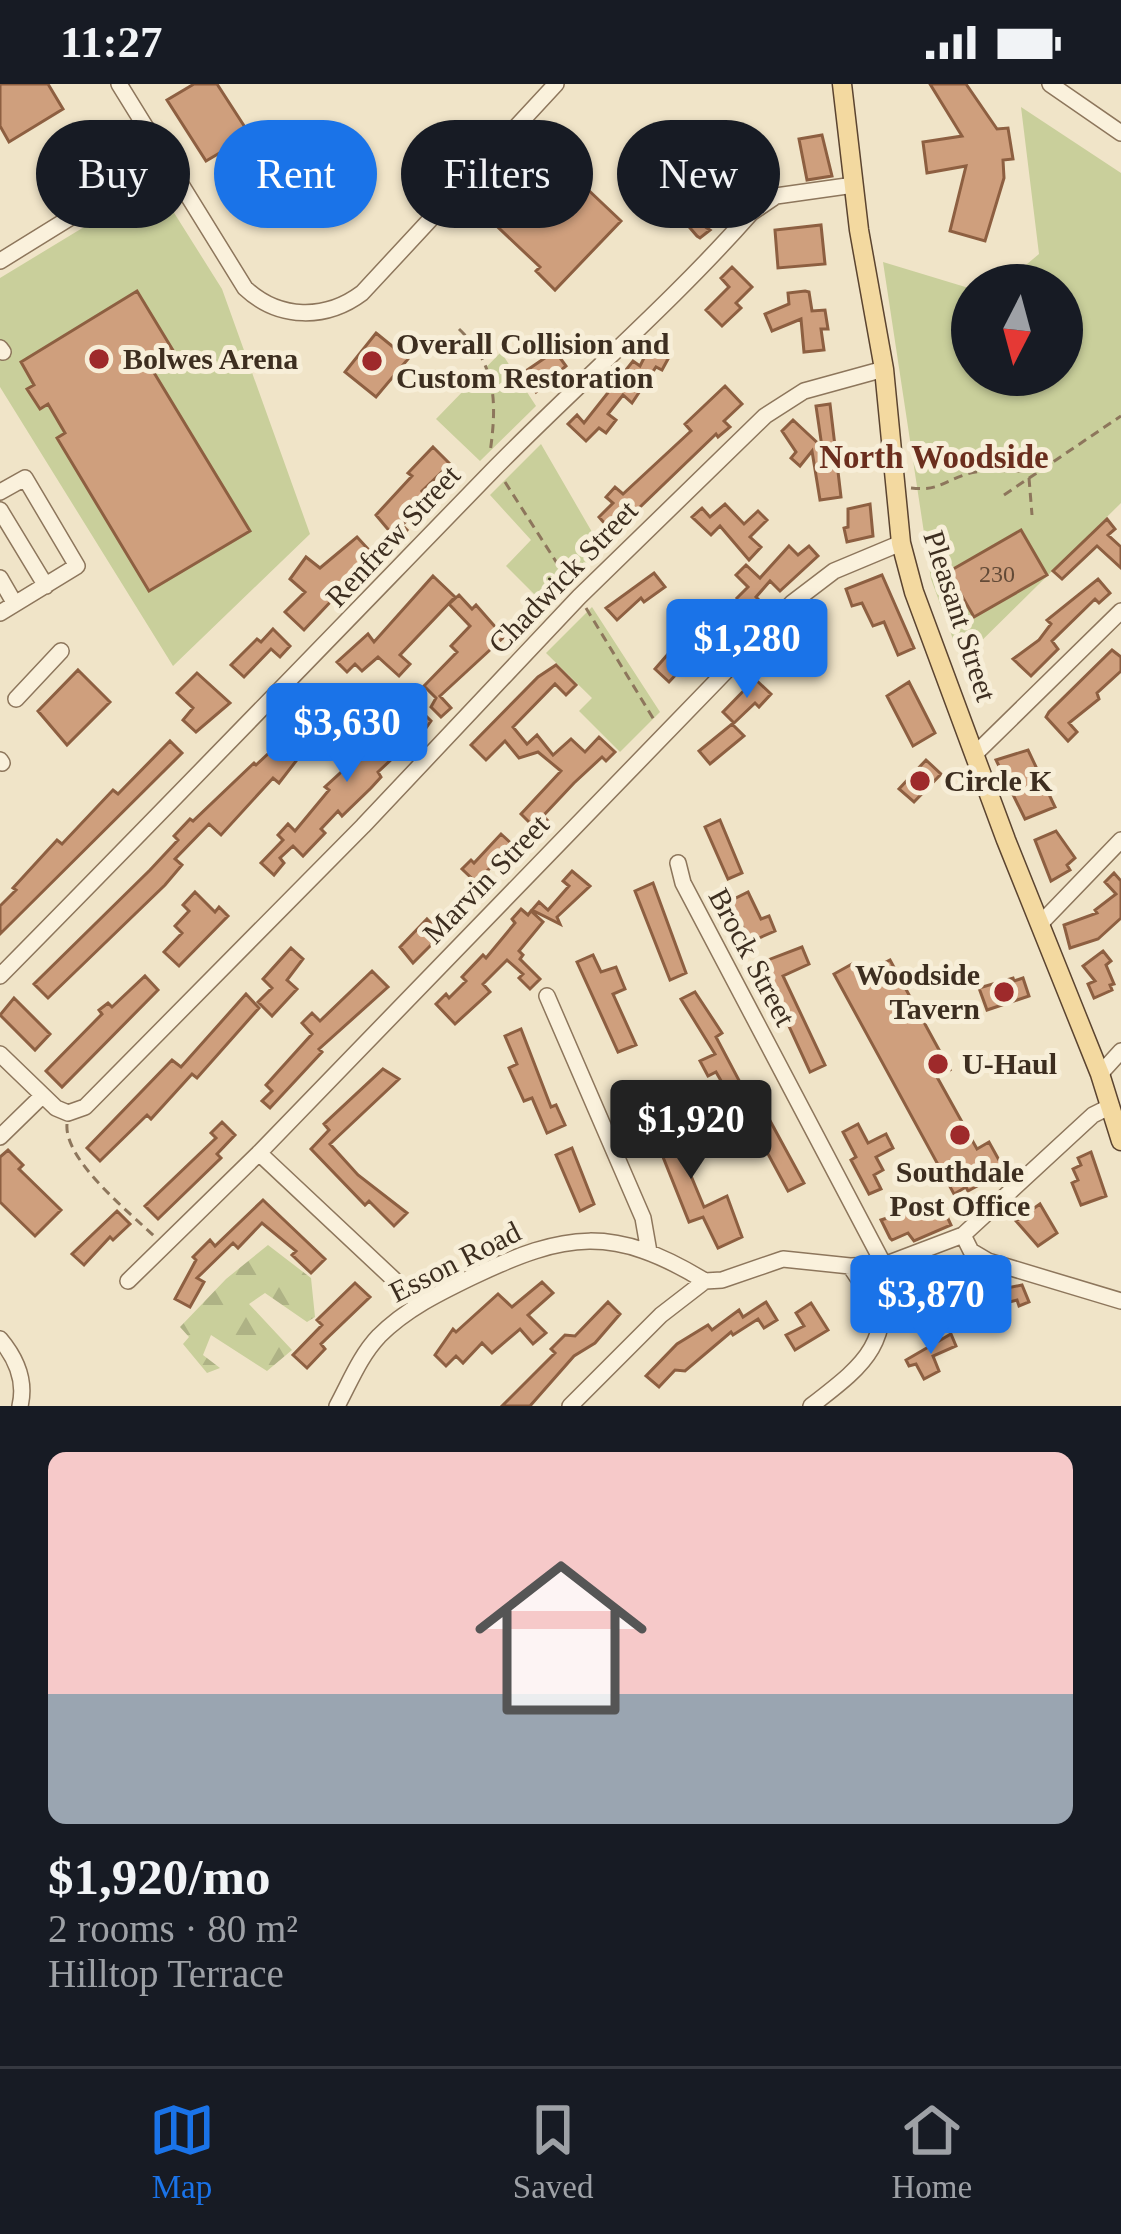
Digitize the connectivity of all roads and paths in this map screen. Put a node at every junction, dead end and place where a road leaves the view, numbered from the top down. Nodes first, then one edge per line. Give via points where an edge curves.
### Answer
1 (119, 84) edge
2 (556, 84) edge
3 (842, 84) edge
4 (1050, 84) edge
5 (141, 120) edge
6 (1121, 133) edge
7 (854, 185) junction
8 (190, 199) edge
9 (53, 228) edge
10 (0, 261) edge
11 (458, 329) dead end
12 (884, 369) junction
13 (1121, 416) edge
14 (495, 468) junction
15 (1036, 471) junction
16 (1029, 476) junction
17 (894, 490) junction
18 (0, 492) edge
19 (1004, 496) dead end
20 (0, 510) edge
21 (1032, 515) dead end
22 (901, 543) junction
23 (0, 578) edge
24 (46, 586) junction
25 (8, 608) edge
26 (1121, 610) edge
27 (61, 651) dead end
28 (16, 698) dead end
29 (974, 755) junction
30 (1121, 841) edge
31 (678, 863) dead end
32 (1040, 924) junction
33 (0, 976) edge
34 (547, 996) dead end
35 (1121, 1052) edge
36 (0, 1054) edge
37 (1100, 1074) junction
38 (56, 1105) junction
39 (1111, 1106) junction
40 (0, 1138) edge
41 (1121, 1141) edge
42 (259, 1153) junction
43 (963, 1235) junction
44 (164, 1246) junction
45 (649, 1252) junction
46 (884, 1265) junction
47 (850, 1266) junction
48 (128, 1281) dead end
49 (705, 1281) junction
50 (1121, 1301) edge
51 (420, 1304) junction
52 (880, 1311) junction
53 (0, 1340) edge
54 (20, 1406) edge
55 (337, 1406) edge
56 (570, 1406) edge
57 (812, 1406) edge

1 - 5 street
2 - 8 street via 362,293 321,312 276,308 245,288
3 - 7 main road, Pleasant Street
4 - 6 street
7 - 12 main road, Pleasant Street
7 - 14 street, Renfrew Street via 761,204
9 - 10 street
11 - 14 path via 490,370
12 - 17 main road, Pleasant Street
12 - 38 street, Chadwick Street via 804,391 765,416 85,1107
13 - 15 path
14 - 33 street, Renfrew Street
15 - 16 path
15 - 17 path
16 - 19 path
16 - 21 path
17 - 22 main road, Pleasant Street
18 - 24 street via 25,478 77,566
20 - 24 street
22 - 29 main road, Pleasant Street
22 - 42 street, Marvin Street via 834,571 792,603
23 - 25 street
24 - 25 street
26 - 29 street
27 - 28 street
29 - 32 main road, Pleasant Street
30 - 32 street
31 - 46 street, Brock Street
32 - 37 main road, Pleasant Street
34 - 45 street via 643,1217
35 - 37 street
36 - 38 street
37 - 39 main road, Pleasant Street
38 - 40 street, Chadwick Street
38 - 44 path via 88,1171
39 - 41 main road, Pleasant Street
39 - 43 street
42 - 44 street, Marvin Street
42 - 51 street
43 - 46 street
43 - 50 street via 988,1261
44 - 48 street, Marvin Street
45 - 49 street, Esson Road
45 - 51 street, Esson Road via 594,1240 543,1246
46 - 47 street
46 - 52 street
47 - 49 street via 783,1259
47 - 52 street
49 - 56 street
51 - 55 street, Esson Road via 367,1351
52 - 57 street via 870,1355
53 - 54 street via 18,1366

